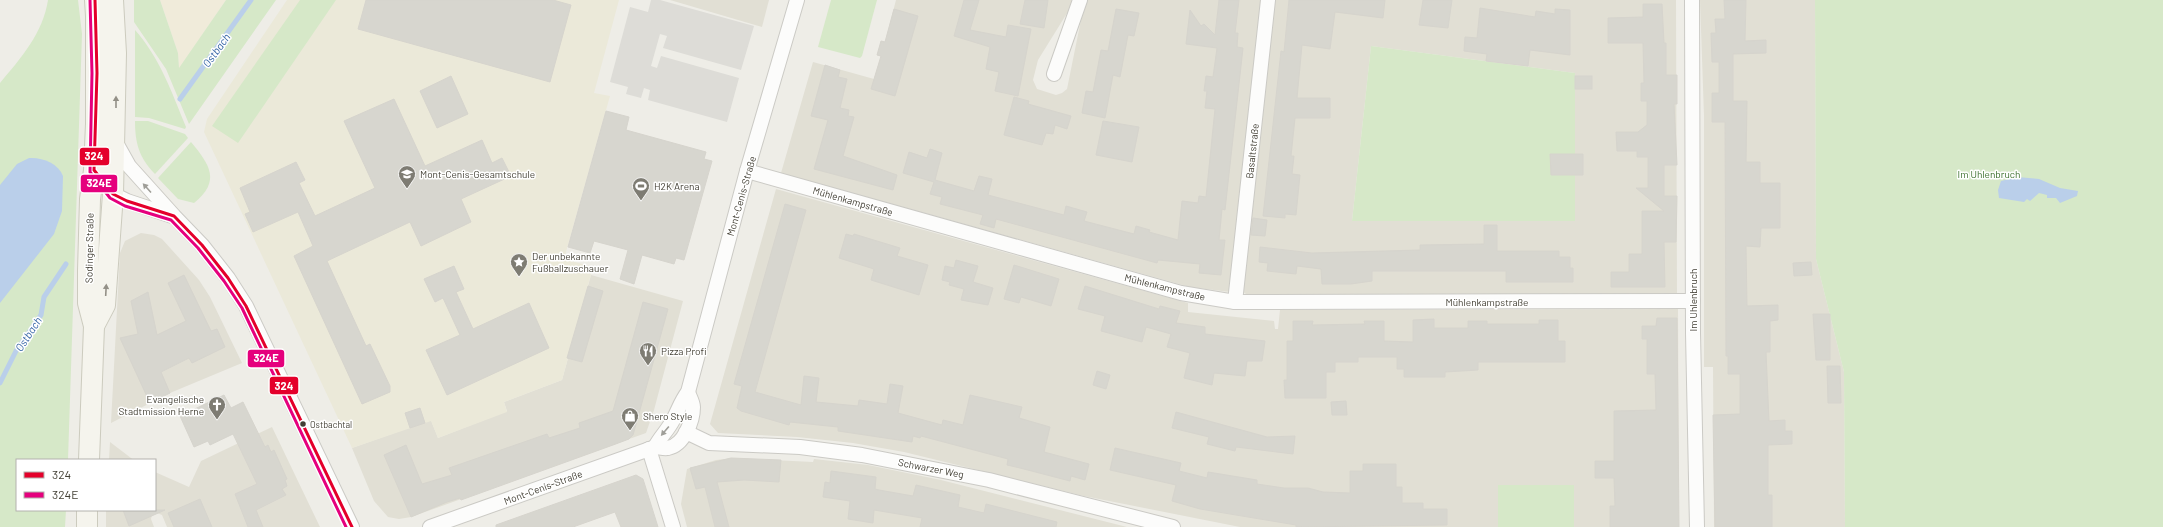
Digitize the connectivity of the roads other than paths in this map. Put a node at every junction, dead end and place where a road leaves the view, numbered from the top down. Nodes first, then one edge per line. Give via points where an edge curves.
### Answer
1 (95, 0) edge
2 (113, 0) edge
3 (797, 0) edge
4 (1080, 0) edge
5 (1268, 0) edge
6 (1692, 0) edge
7 (1054, 74) dead end
8 (115, 140) junction
9 (94, 170) junction
10 (747, 172) junction
11 (113, 194) junction
12 (174, 216) junction
13 (1235, 302) junction
14 (1693, 302) junction
15 (94, 326) junction
16 (688, 392) junction
17 (686, 432) junction
18 (652, 448) junction
19 (89, 459) edge
20 (88, 511) edge
21 (87, 527) edge
22 (352, 527) edge
23 (430, 527) edge
24 (673, 527) edge
25 (1173, 527) edge
26 (1696, 527) edge

1 - 9 main road, Sodinger Straße via 97,73
8 -> 2 main road, Sodinger Straße via 116,53
3 - 10 street, Mont-Cenis-Straße
4 - 7 street
5 - 13 street, Basaltstraße
6 - 14 street, Im Uhlenbruch
8 - 11 main road, Sodinger Straße
12 -> 8 street, Sodinger Straße via 129,166
9 - 11 street, Sodinger Straße
9 - 15 main road, Sodinger Straße via 90,200 88,271 88,304
10 - 13 street, Mühlenkampstraße via 1181,293
10 - 16 street, Mont-Cenis-Straße
11 - 12 street, Sodinger Straße
15 -> 11 main road, Sodinger Straße via 105,305
12 - 22 street, Sodinger Straße via 202,245 246,306
13 - 14 street, Mühlenkampstraße
14 - 26 street, Im Uhlenbruch
15 - 19 main road, Sodinger Straße
16 - 17 street, Mont-Cenis-Straße via 693,406
16 -> 18 street, Mont-Cenis-Straße via 673,422
17 - 18 street, Mont-Cenis-Straße via 675,445 668,448
17 - 25 street, Schwarzer Weg via 709,443 800,447 862,455 989,480
18 - 23 street, Mont-Cenis-Straße
18 - 24 street
20 - 21 main road

